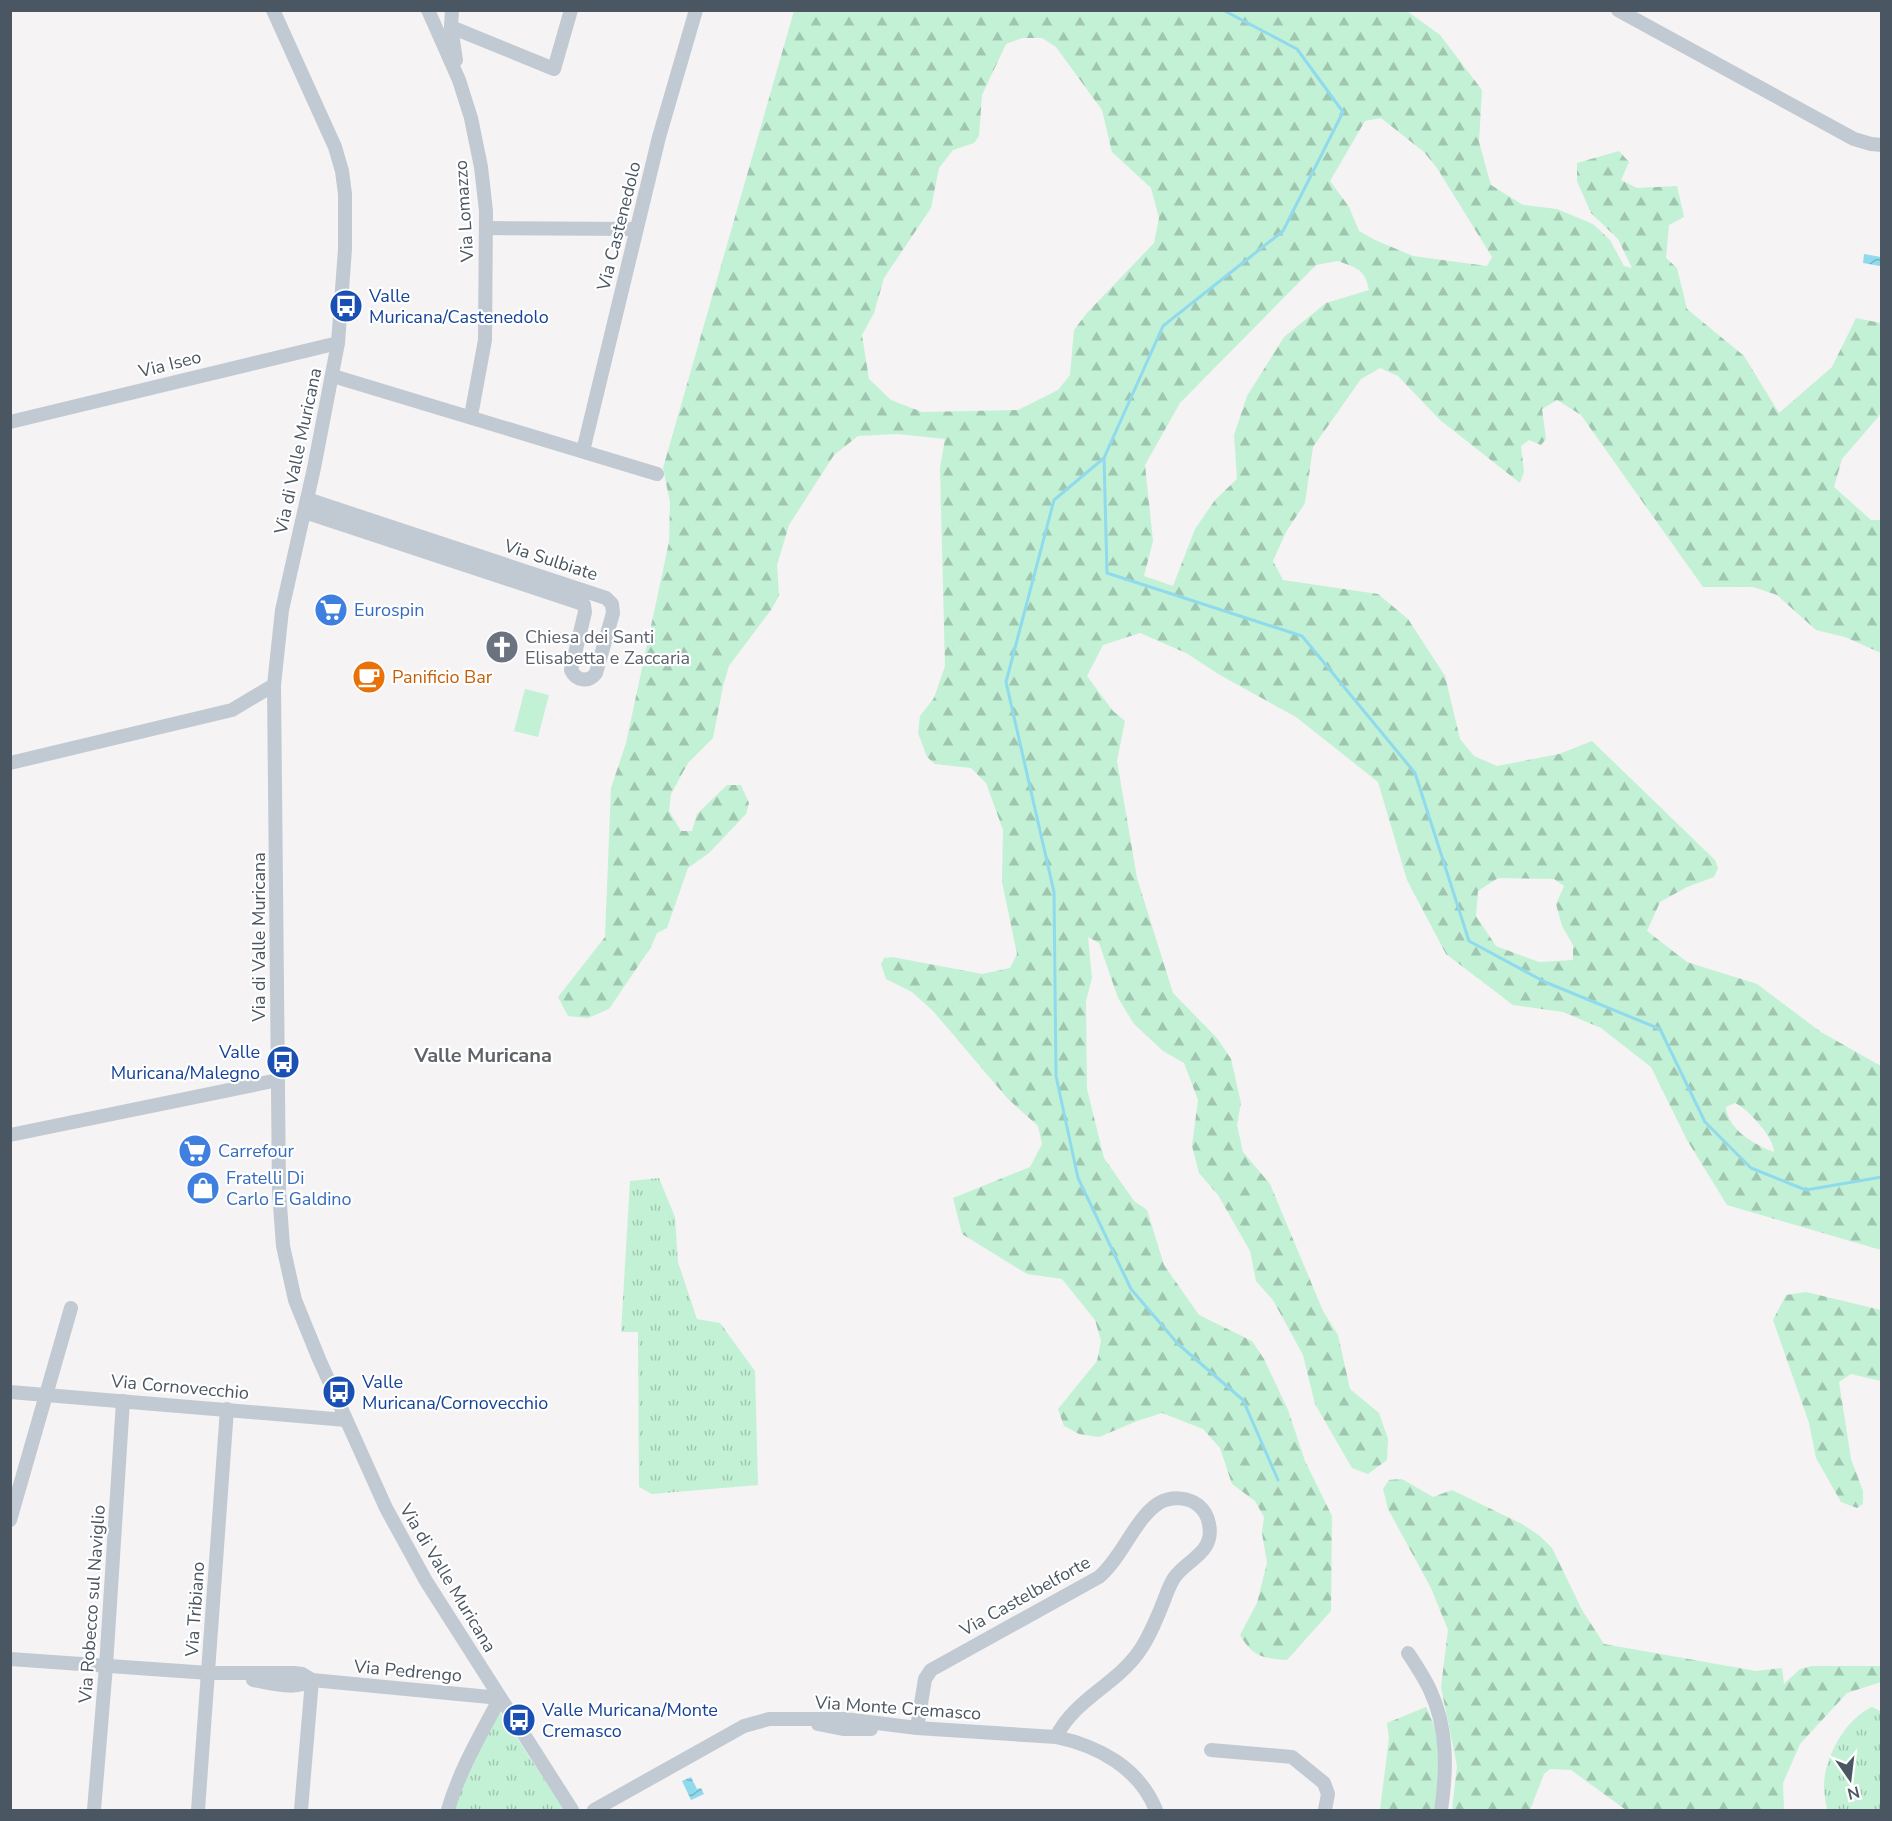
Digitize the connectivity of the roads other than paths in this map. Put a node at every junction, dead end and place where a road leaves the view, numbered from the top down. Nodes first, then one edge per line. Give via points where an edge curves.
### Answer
1 (273, 10) edge
2 (429, 10) edge
3 (452, 10) edge
4 (571, 10) edge
5 (696, 10) edge
6 (1618, 10) edge
7 (451, 27) junction
8 (459, 80) junction
9 (1881, 145) edge
10 (486, 228) junction
11 (636, 229) junction
12 (338, 343) junction
13 (333, 376) junction
14 (471, 417) junction
15 (10, 422) edge
16 (583, 451) junction
17 (657, 474) dead end
18 (306, 505) junction
19 (274, 685) junction
20 (10, 762) edge
21 (278, 1080) junction
22 (10, 1135) edge
23 (71, 1308) dead end
24 (10, 1392) edge
25 (45, 1395) junction
26 (123, 1401) junction
27 (227, 1409) junction
28 (346, 1420) junction
29 (10, 1520) edge
30 (1408, 1653) dead end
31 (10, 1659) edge
32 (106, 1666) junction
33 (209, 1673) junction
34 (312, 1680) junction
35 (500, 1698) junction
36 (917, 1728) junction
37 (1056, 1737) junction
38 (1211, 1750) dead end
39 (94, 1810) edge
40 (198, 1810) edge
41 (301, 1810) edge
42 (448, 1810) edge
43 (572, 1810) edge
44 (594, 1810) edge
45 (1156, 1810) edge
46 (1325, 1810) edge
47 (1441, 1810) edge

1 - 12 street, Via di Valle Muricana via 342,171 345,249
2 - 8 street, Via Lomazzo
3 - 7 street
4 - 7 street via 554,69
5 - 11 street, Via Castenedolo
6 - 9 street via 1845,134
7 - 8 street
8 - 10 street, Via Lomazzo via 477,142
10 - 11 street
10 - 14 street, Via Lomazzo via 485,340
11 - 16 street, Via Castenedolo
12 - 13 street, Via di Valle Muricana
12 - 15 street, Via Iseo
13 - 14 street
13 - 18 street, Via di Valle Muricana
14 - 16 street
16 - 17 street
18 - 18 street, Via Sulbiate via 584,605 571,670 581,680 592,679 596,674 613,613 606,598
18 - 19 street, Via di Valle Muricana via 282,610
19 - 20 street via 232,710
19 - 21 street, Via di Valle Muricana
21 - 22 street
21 - 28 street, Via di Valle Muricana via 280,1225 289,1278
23 - 25 street
24 - 25 street, Via Cornovecchio
25 - 26 street, Via Cornovecchio
25 - 29 street
26 - 27 street, Via Cornovecchio
26 - 32 street, Via Robecco sul Naviglio
27 - 28 street, Via Cornovecchio
27 - 33 street, Via Tribiano
28 - 35 street, Via di Valle Muricana via 399,1533
30 - 47 street via 1430,1689 1441,1724 1445,1765
31 - 32 street, Via Pedrengo
32 - 33 street, Via Pedrengo
32 - 39 street, Via Robecco sul Naviglio
33 - 34 street, Via Pedrengo via 291,1686
33 - 40 street, Via Tribiano
34 - 35 street, Via Pedrengo
34 - 41 street
35 - 42 street via 471,1753
35 - 43 street, Via di Valle Muricana
36 - 37 street, Via Monte Cremasco
36 - 37 street, Via Castelbelforte via 925,1679 934,1668 1099,1578 1158,1504 1176,1498 1194,1502 1208,1520 1210,1535 1206,1547 1174,1579 1138,1653 1074,1711
36 - 44 street, Via Monte Cremasco via 843,1729 796,1719 763,1720 744,1726
37 - 45 street, Via Monte Cremasco via 1090,1747 1125,1767 1144,1786
38 - 46 street via 1292,1757 1324,1783 1328,1794

